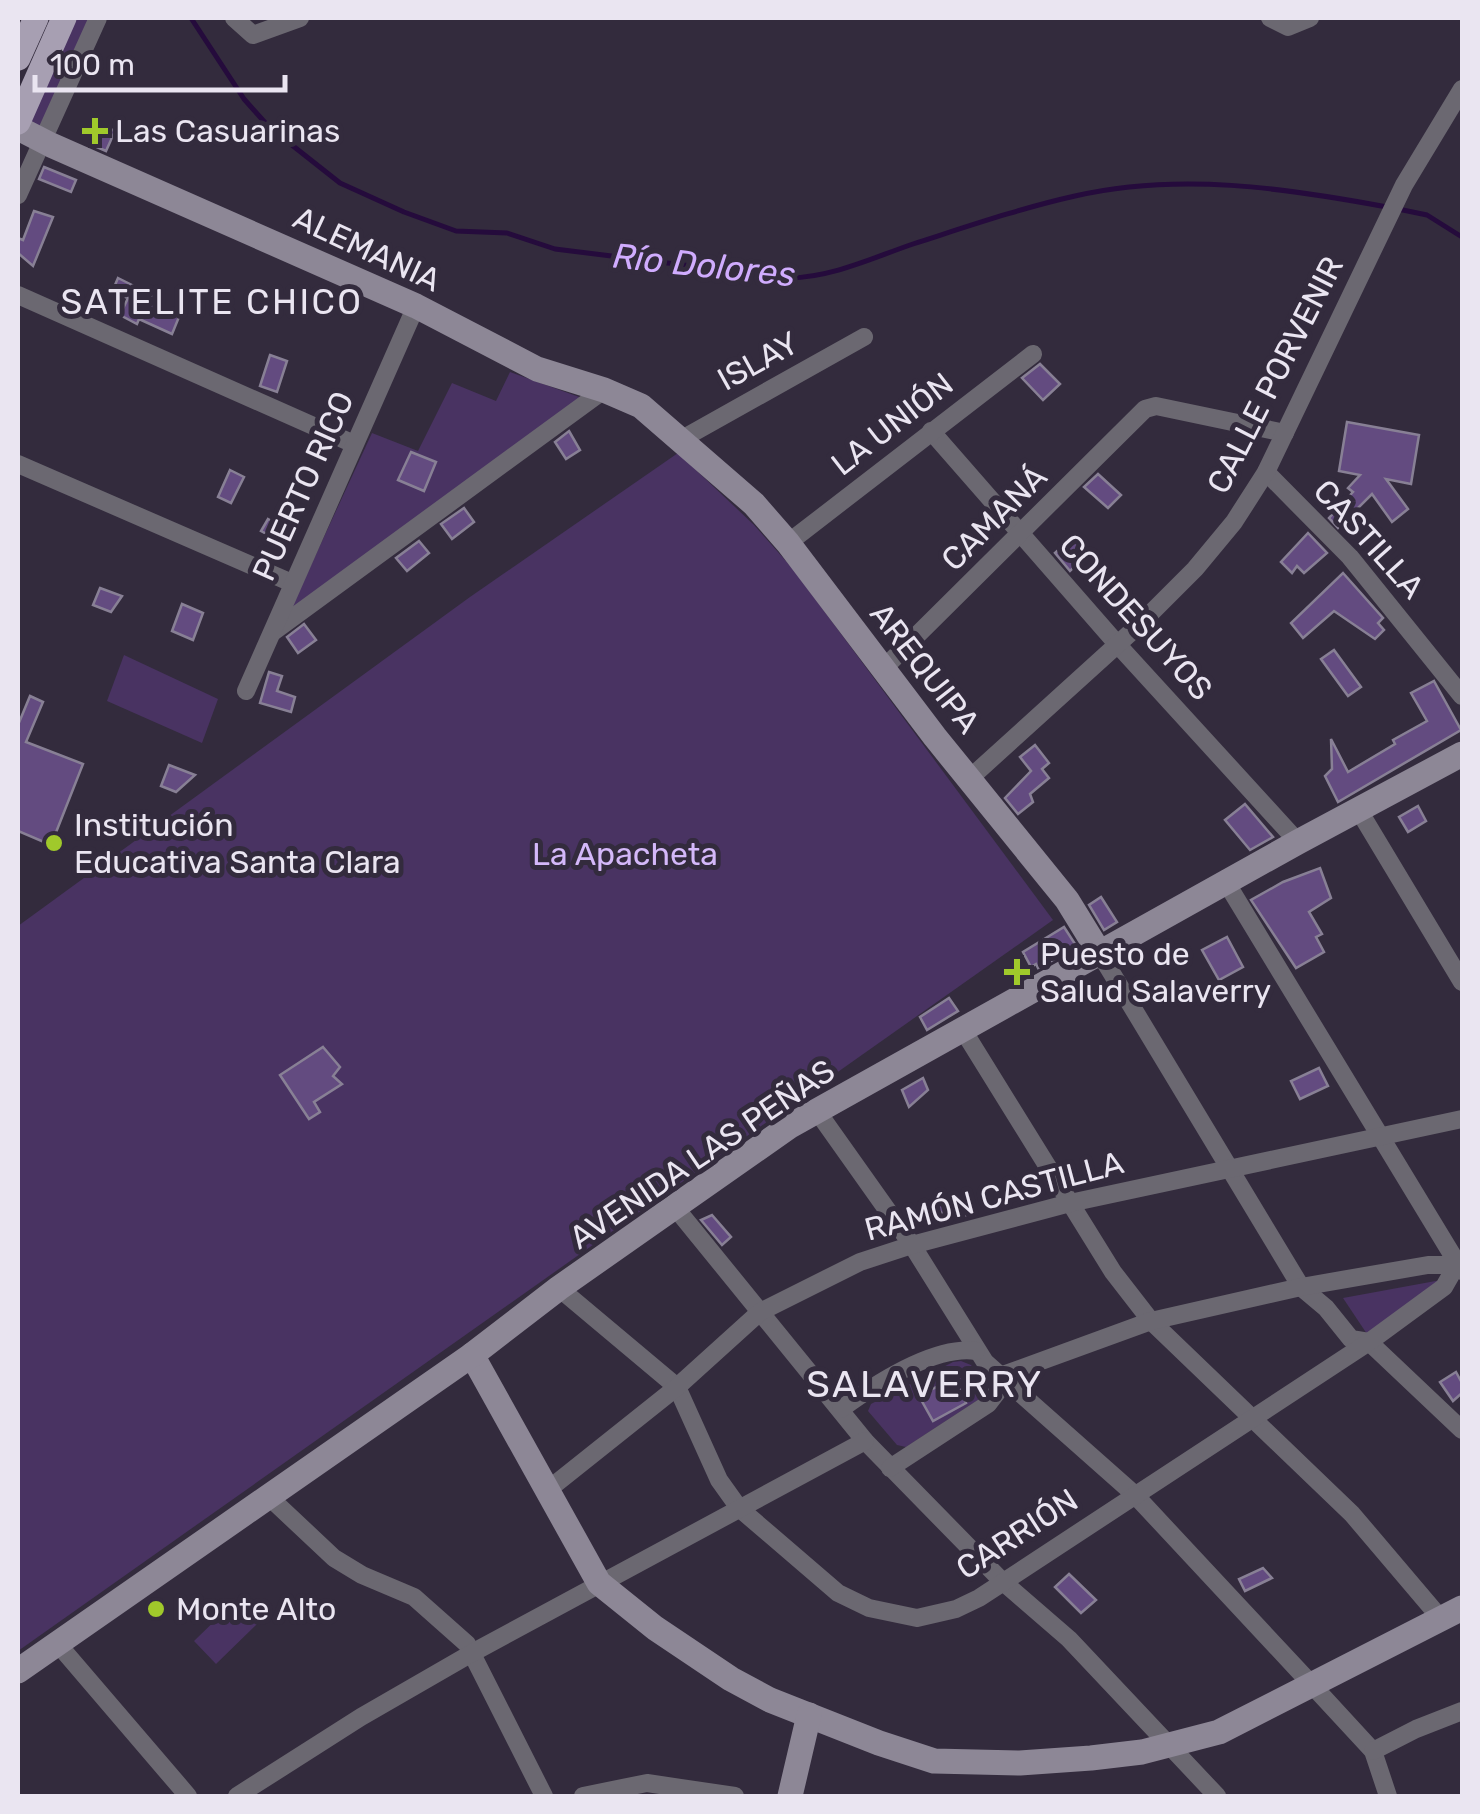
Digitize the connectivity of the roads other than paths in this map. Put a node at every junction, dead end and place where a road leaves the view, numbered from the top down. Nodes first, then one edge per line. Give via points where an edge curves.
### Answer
1 (36, 18) edge
2 (64, 18) edge
3 (98, 18) edge
4 (234, 18) edge
5 (300, 18) edge
6 (1310, 18) edge
7 (1274, 20) edge
8 (18, 58) edge
9 (1462, 90) edge
10 (18, 125) edge
11 (43, 141) junction
12 (18, 195) edge
13 (18, 296) edge
14 (416, 306) junction
15 (864, 337) dead end
16 (1034, 354) dead end
17 (604, 390) junction
18 (931, 431) junction
19 (1285, 433) junction
20 (682, 438) junction
21 (354, 444) junction
22 (18, 464) edge
23 (1266, 472) junction
24 (1020, 531) junction
25 (788, 543) junction
26 (292, 583) junction
27 (273, 632) junction
28 (1118, 645) junction
29 (883, 669) junction
30 (246, 691) dead end
31 (1462, 696) edge
32 (1462, 754) edge
33 (969, 779) junction
34 (1358, 810) junction
35 (1298, 842) junction
36 (1226, 882) junction
37 (1099, 952) junction
38 (1462, 982) edge
39 (963, 1030) junction
40 (816, 1111) junction
41 (1462, 1120) edge
42 (1383, 1136) junction
43 (1232, 1170) junction
44 (1070, 1203) junction
45 (674, 1206) junction
46 (912, 1245) junction
47 (1460, 1267) edge
48 (1300, 1287) junction
49 (559, 1288) junction
50 (760, 1312) junction
51 (1151, 1320) junction
52 (1369, 1342) junction
53 (976, 1350) junction
54 (472, 1355) junction
55 (1003, 1375) junction
56 (677, 1387) junction
57 (840, 1409) junction
58 (1250, 1418) junction
59 (1462, 1430) edge
60 (865, 1441) junction
61 (890, 1468) junction
62 (549, 1488) junction
63 (1134, 1494) junction
64 (267, 1495) junction
65 (739, 1508) junction
66 (1002, 1581) junction
67 (600, 1583) junction
68 (1452, 1614) edge
69 (56, 1643) junction
70 (472, 1653) junction
71 (18, 1671) edge
72 (1314, 1686) junction
73 (1462, 1712) edge
74 (809, 1715) junction
75 (1168, 1746) junction
76 (1373, 1751) junction
77 (188, 1796) edge
78 (236, 1796) edge
79 (544, 1796) edge
80 (584, 1796) edge
81 (735, 1796) edge
82 (790, 1796) edge
83 (1217, 1796) edge
84 (1388, 1796) edge

1 - 8 main road
2 - 10 main road
3 - 11 street
4 - 5 street via 253,35
6 - 7 street via 1288,28
9 - 19 street, CALLE PORVENIR via 1382,226
10 - 11 street, ALEMANIA
11 - 12 street
11 - 14 street, ALEMANIA
13 - 21 street
14 - 17 street, ALEMANIA via 536,370
14 - 21 street, PUERTO RICO
15 - 20 street, ISLAY
16 - 18 street, LA UNIÓN
17 - 20 street, ALEMANIA via 642,406
17 - 27 street
18 - 24 street, CONDESUYOS
18 - 25 street, LA UNIÓN
19 - 23 street, CALLE PORVENIR
19 - 24 street, CAMANÁ via 1146,409
20 - 25 street, AREQUIPA
21 - 26 street, PUERTO RICO
22 - 26 street
23 - 28 street, CALLE PORVENIR via 1195,569
23 - 31 street, CASTILLA via 1350,557
24 - 28 street, CONDESUYOS
24 - 29 street, CAMANÁ
25 - 29 street, AREQUIPA
26 - 27 street, PUERTO RICO
27 - 30 street, PUERTO RICO
28 - 33 street, CALLE PORVENIR
28 - 35 street, CONDESUYOS
29 - 33 street, AREQUIPA
32 - 34 street, AVENIDA LAS PEÑAS
33 - 37 street, AREQUIPA via 1067,900
34 - 35 street, AVENIDA LAS PEÑAS
34 - 38 street
35 - 36 street, AVENIDA LAS PEÑAS
36 - 37 street, AVENIDA LAS PEÑAS
36 - 42 street
37 - 39 street, AVENIDA LAS PEÑAS
37 - 43 street
39 - 40 street, AVENIDA LAS PEÑAS
39 - 44 street
40 - 45 street, AVENIDA LAS PEÑAS
40 - 46 street
41 - 42 street, RAMÓN CASTILLA
42 - 43 street, RAMÓN CASTILLA
42 - 47 street
43 - 44 street, RAMÓN CASTILLA
43 - 48 street
44 - 46 street, RAMÓN CASTILLA
44 - 51 street
45 - 49 street, AVENIDA LAS PEÑAS
45 - 50 street
46 - 50 street, RAMÓN CASTILLA via 860,1262
46 - 53 street
47 - 48 street
47 - 52 street, CARRIÓN
48 - 51 street
48 - 52 street via 1351,1339
49 - 54 street, AVENIDA LAS PEÑAS
49 - 56 street, CARRIÓN
50 - 56 street, RAMÓN CASTILLA
50 - 57 street
51 - 55 street
51 - 58 street
52 - 58 street, CARRIÓN
52 - 59 street
53 - 55 street
53 - 57 street via 948,1350
54 - 62 street
54 - 64 street, AVENIDA LAS PEÑAS
55 - 61 street via 988,1404
55 - 63 street
56 - 62 street, RAMÓN CASTILLA
56 - 65 street, CARRIÓN
57 - 60 street
58 - 63 street, CARRIÓN
58 - 68 street
60 - 61 street
60 - 65 street
61 - 66 street
62 - 67 street
63 - 66 street, CARRIÓN
63 - 72 street
64 - 69 street, AVENIDA LAS PEÑAS
64 - 70 street via 334,1558 414,1598
65 - 66 street, CARRIÓN via 810,1572 869,1608 935,1615 980,1598
65 - 67 street
66 - 75 street via 1069,1639
67 - 70 street
67 - 74 street via 731,1678
68 - 72 street
69 - 71 street, AVENIDA LAS PEÑAS
69 - 77 street
70 - 78 street
70 - 79 street
72 - 75 street via 1219,1732
72 - 76 street
73 - 76 street
74 - 75 street via 934,1761 1020,1763
74 - 82 street
75 - 83 street
76 - 84 street
80 - 81 street via 646,1784

